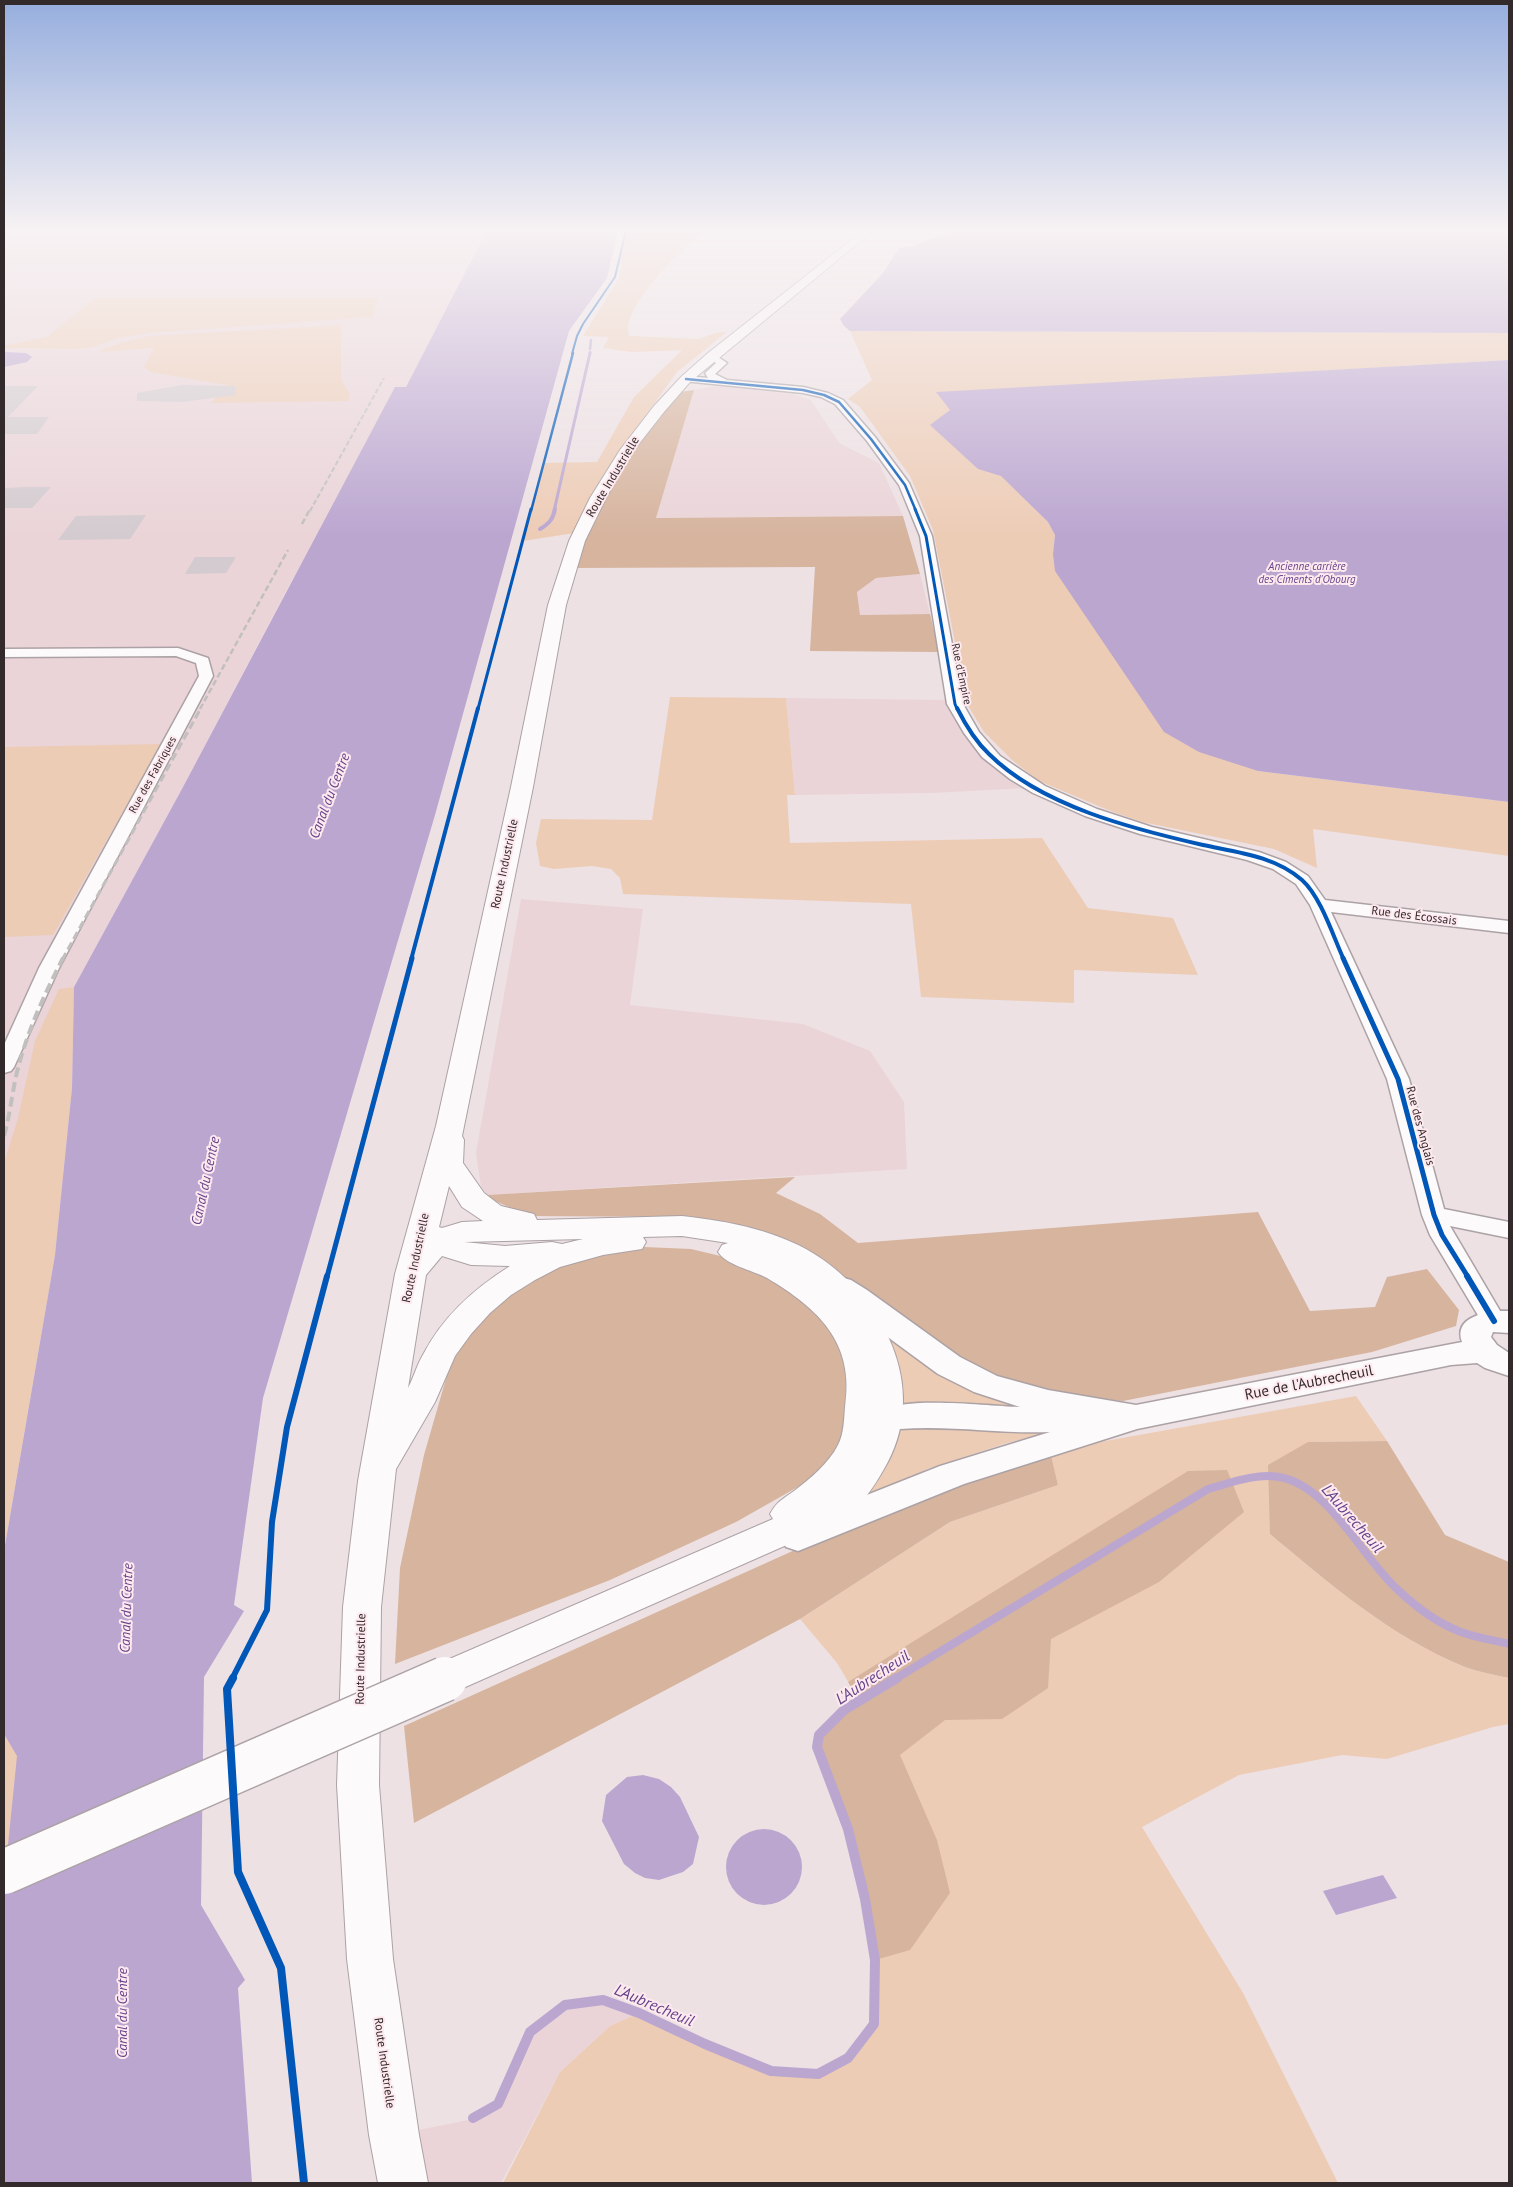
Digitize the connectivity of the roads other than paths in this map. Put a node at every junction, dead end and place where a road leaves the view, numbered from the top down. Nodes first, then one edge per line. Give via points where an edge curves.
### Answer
1 (743, 332) edge
2 (712, 356) junction
3 (734, 384) junction
4 (680, 386) junction
5 (4, 653) edge
6 (1319, 905) junction
7 (1509, 927) edge
8 (4, 1067) edge
9 (450, 1126) junction
10 (1434, 1215) junction
11 (682, 1226) junction
12 (1509, 1230) edge
13 (430, 1233) junction
14 (586, 1248) junction
15 (821, 1275) junction
16 (1502, 1321) edge
17 (1482, 1350) junction
18 (1509, 1365) edge
19 (1136, 1416) junction
20 (885, 1421) junction
21 (856, 1443) junction
22 (376, 1481) junction
23 (712, 1563) junction
24 (646, 1592) junction
25 (4, 1872) edge
26 (403, 2183) edge

1 - 2 main road
2 - 3 street via 722,363 710,373 711,376
2 - 4 main road
3 - 4 street, Rue d'Empire
3 - 4 street
3 - 6 street, Rue d'Empire via 803,390 833,398 898,473 926,536 955,704 965,724 994,759 1046,793 1100,815 1280,866 1303,881
4 - 9 main road, Route Industrielle via 642,431 611,477 581,532 567,568
5 - 8 street, Rue des Fabriques via 178,652 203,661 206,676 48,968
6 - 7 street, Rue des Écossais
6 - 10 street, Rue des Anglais via 1398,1079
9 - 11 main road via 449,1163 473,1200 490,1213 506,1219 530,1221
9 - 13 main road, Route Industrielle
10 - 12 street
10 - 16 street, Rue des Anglais via 1442,1235
11 - 13 main road via 477,1230 447,1236
11 - 15 main road via 745,1236 779,1249
13 - 14 main road via 450,1248 475,1254 498,1256
13 - 22 main road, Route Industrielle via 431,1248 411,1274
14 - 21 main road via 651,1242 718,1248 744,1256 797,1281 839,1321 860,1355 865,1382
14 - 22 main road via 548,1261 505,1283 466,1317 442,1349
15 - 19 street via 967,1376 1031,1398
15 - 20 main road via 864,1319 874,1340 885,1367 888,1393
16 - 17 street via 1484,1323 1478,1328 1476,1343
17 - 18 street
17 - 19 street, Rue de l'Aubrecheuil
19 - 20 street via 1032,1420 938,1416 897,1417
19 - 24 street via 952,1474 786,1542 705,1581
20 - 21 street
20 - 23 main road via 874,1459 847,1494 803,1522
21 - 23 main road via 834,1476 809,1500
22 - 26 main road, Route Industrielle via 362,1607 358,1785 370,1959
23 - 24 main road
24 - 25 main road, bridge

